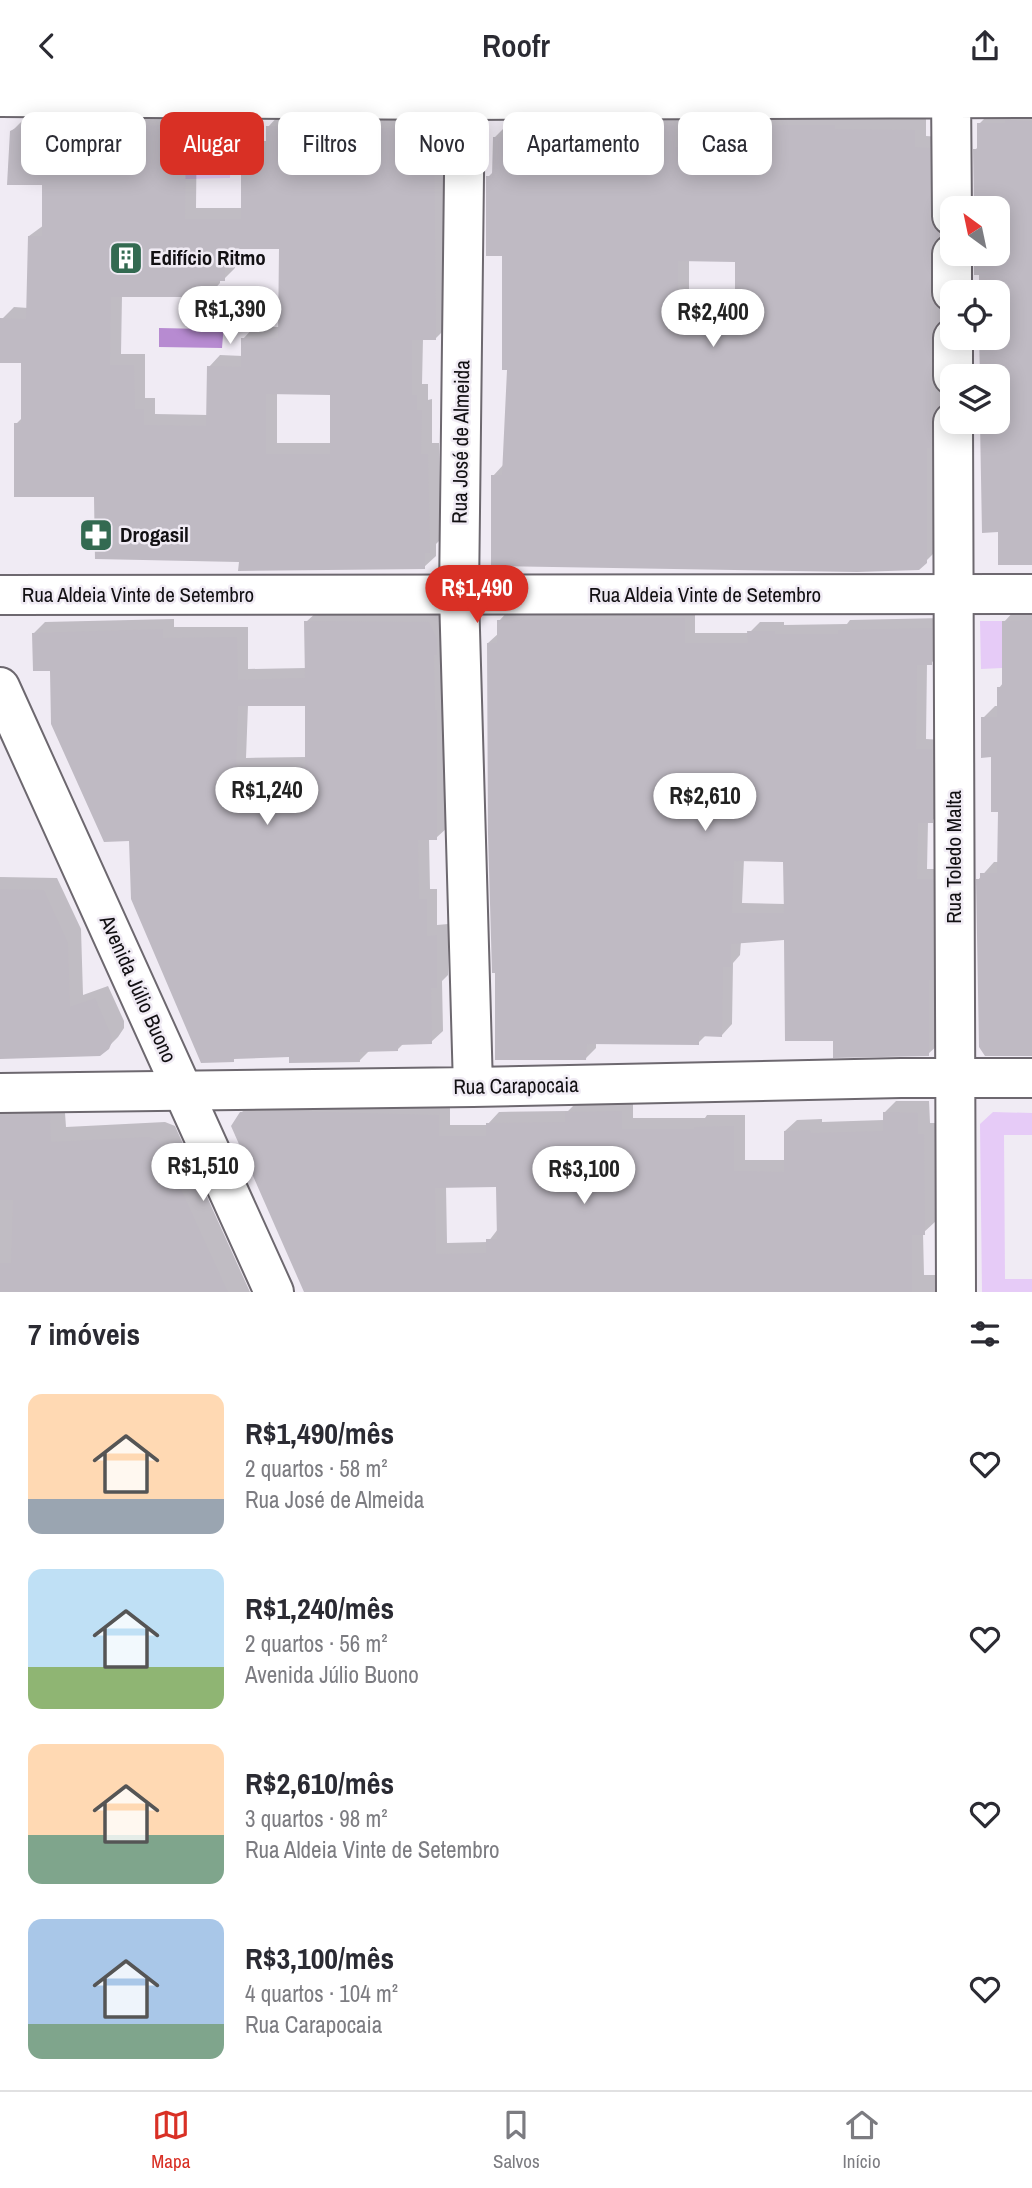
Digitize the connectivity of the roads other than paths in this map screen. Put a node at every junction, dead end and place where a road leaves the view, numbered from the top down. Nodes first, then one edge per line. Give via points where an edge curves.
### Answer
1 (951, 94) edge
2 (466, 95) edge
3 (0, 97) edge
4 (1032, 98) edge
5 (952, 196) edge
6 (953, 434) edge
7 (954, 594) junction
8 (1032, 594) edge
9 (0, 595) edge
10 (459, 595) junction
11 (0, 687) edge
12 (954, 1078) junction
13 (1032, 1078) edge
14 (473, 1087) junction
15 (184, 1090) junction
16 (0, 1093) edge
17 (274, 1292) edge
18 (956, 1292) edge

1 - 2 street
1 - 4 street
1 - 5 street
2 - 3 street
2 - 10 street, Rua José de Almeida
6 - 7 street, Rua Toledo Malta
7 - 8 street, Rua Aldeia Vinte de Setembro
7 - 10 street, Rua Aldeia Vinte de Setembro
7 - 12 street, Rua Toledo Malta
9 - 10 street, Rua Aldeia Vinte de Setembro
10 - 14 street, Rua José de Almeida
11 - 15 street, Avenida Júlio Buono
12 - 13 street, Rua Carapocaia
12 - 14 street, Rua Carapocaia
12 - 18 street, Rua Toledo Malta
14 - 15 street, Rua Carapocaia
15 - 16 street, Rua Carapocaia
15 - 17 street, Avenida Júlio Buono

